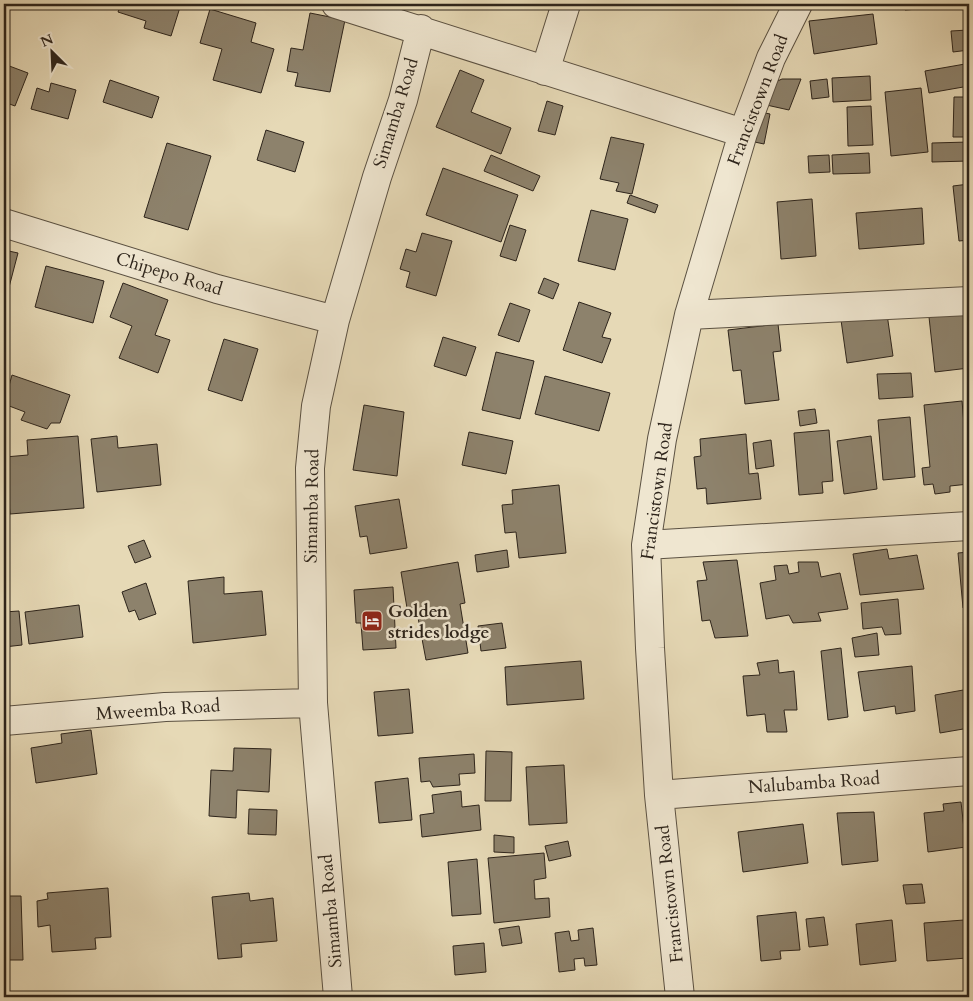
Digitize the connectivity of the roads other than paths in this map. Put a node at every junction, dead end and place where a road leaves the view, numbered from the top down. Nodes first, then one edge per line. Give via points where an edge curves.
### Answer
1 (336, 4) edge
2 (566, 4) edge
3 (798, 4) edge
4 (421, 29) junction
5 (545, 70) junction
6 (743, 133) junction
7 (4, 223) edge
8 (969, 301) edge
9 (688, 314) junction
10 (335, 320) junction
11 (969, 526) edge
12 (646, 545) junction
13 (313, 703) junction
14 (4, 721) edge
15 (969, 771) edge
16 (659, 795) junction
17 (338, 997) edge
18 (680, 997) edge

1 - 4 street
2 - 5 street
3 - 6 street, Francistown Road via 771,58
4 - 5 street
4 - 10 street, Simamba Road via 403,100
5 - 6 street
6 - 9 street, Francistown Road
7 - 10 street, Chipepo Road via 217,289
8 - 9 street
9 - 12 street, Francistown Road via 662,439
10 - 13 street, Simamba Road via 316,406 310,468
11 - 12 street
12 - 16 street, Francistown Road
13 - 14 street, Mweemba Road via 165,707
13 - 17 street, Simamba Road
15 - 16 street, Nalubamba Road
16 - 18 street, Francistown Road

